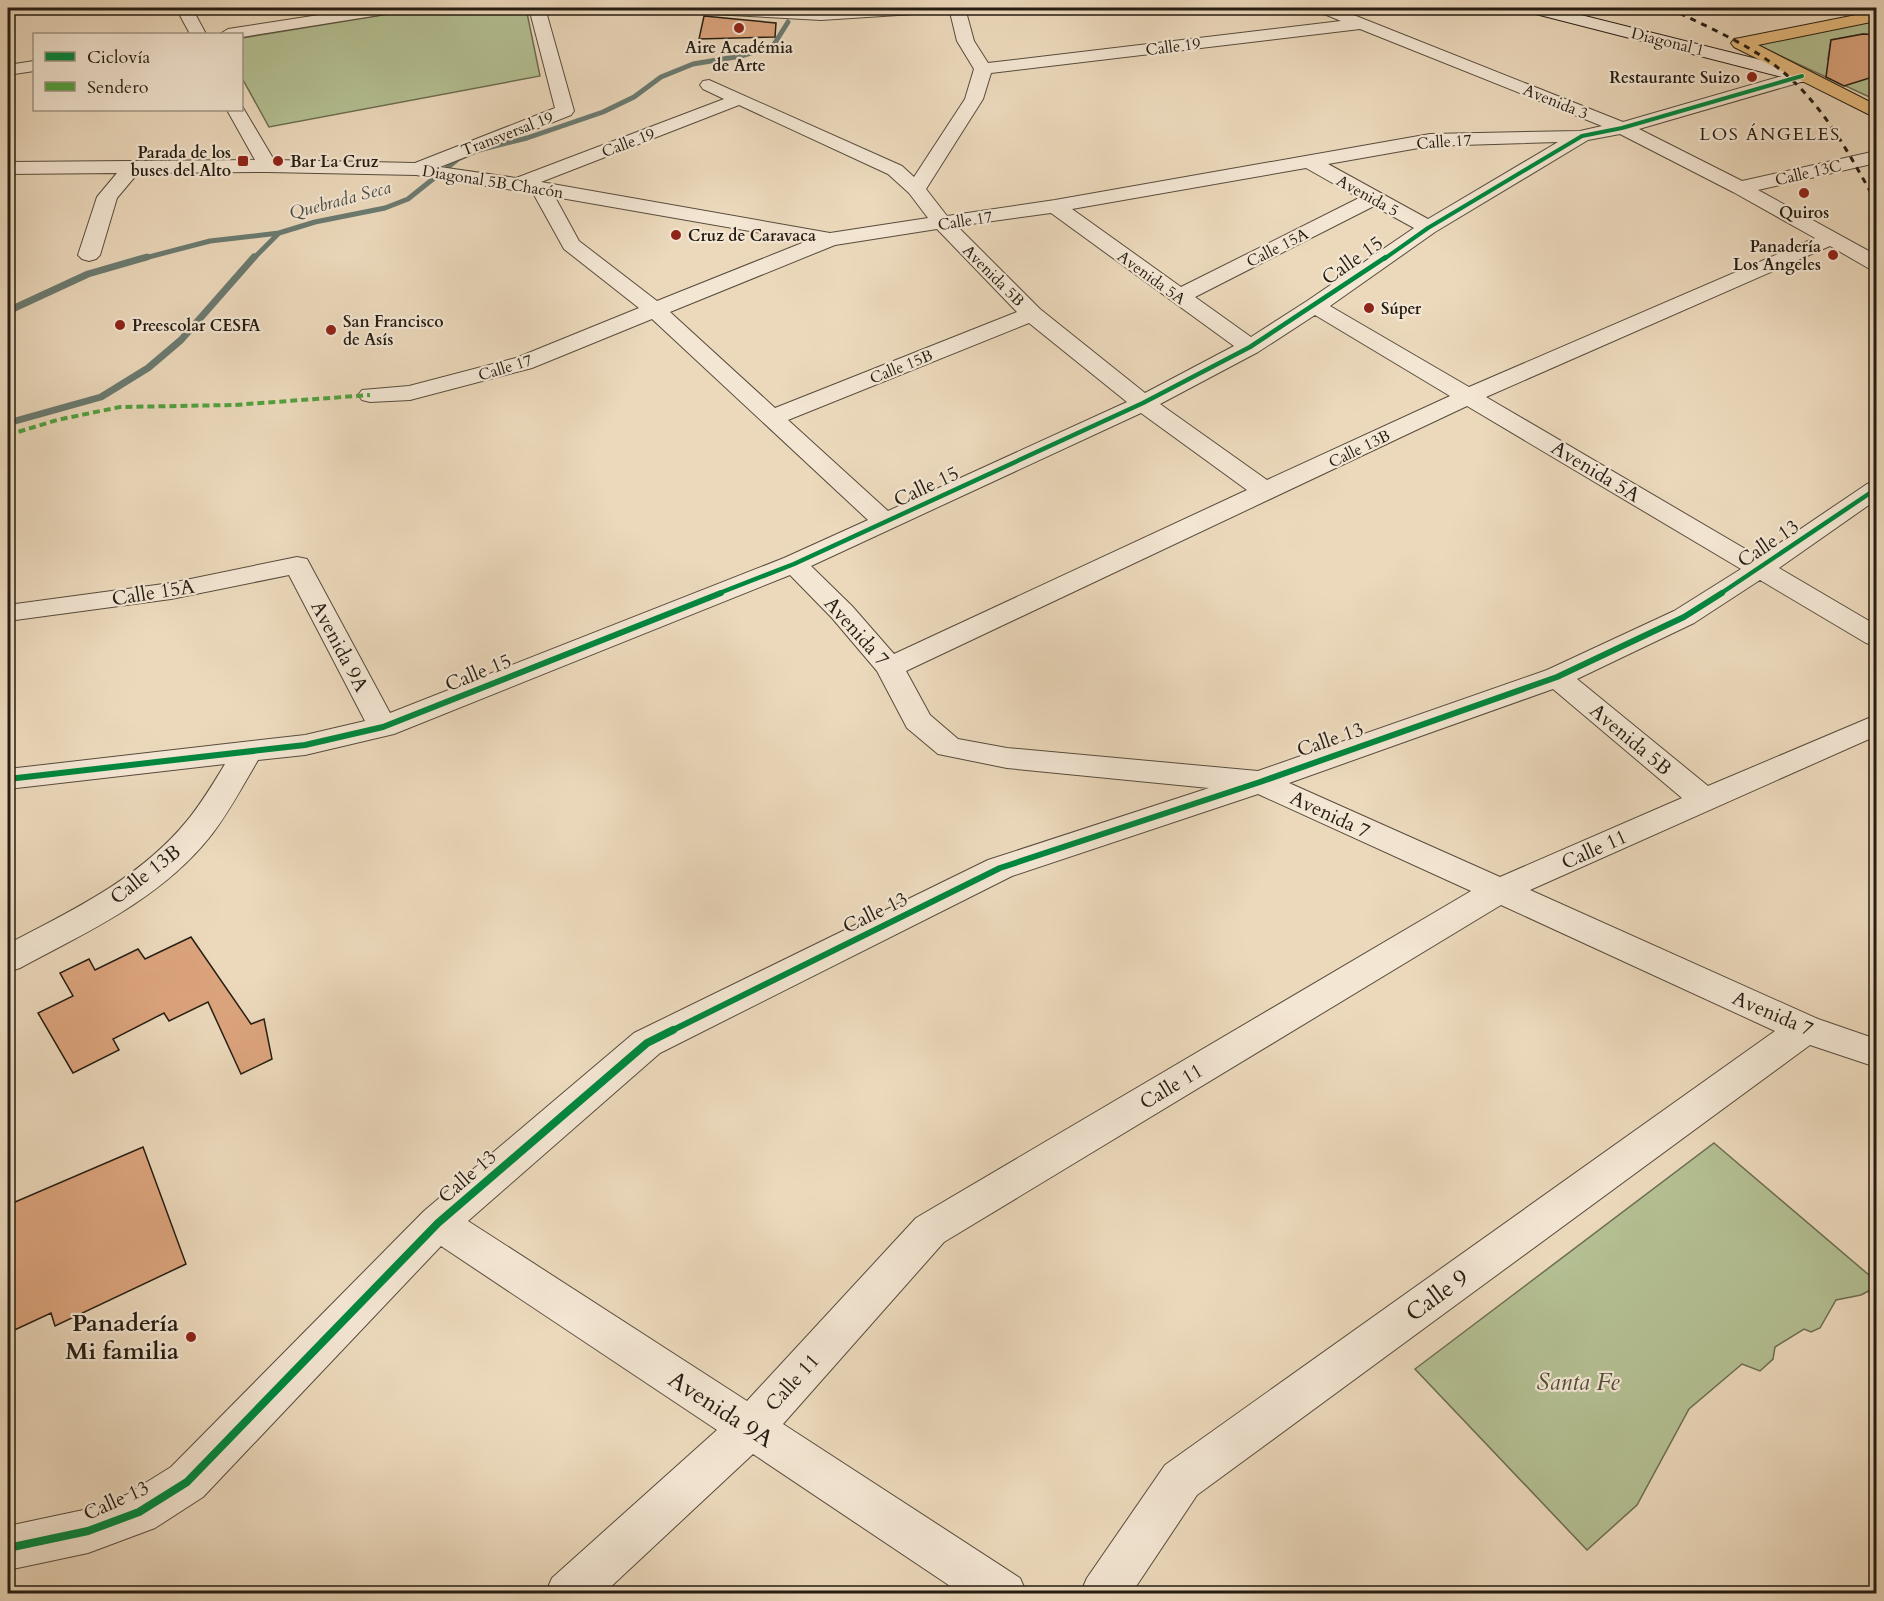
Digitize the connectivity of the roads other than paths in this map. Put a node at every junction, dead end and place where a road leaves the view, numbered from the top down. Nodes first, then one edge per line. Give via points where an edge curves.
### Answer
1 (184, 8) edge
2 (392, 8) edge
3 (537, 8) edge
4 (694, 8) edge
5 (929, 8) edge
6 (957, 8) edge
7 (1323, 8) edge
8 (1534, 8) edge
9 (885, 10) edge
10 (1876, 16) edge
11 (1364, 23) junction
12 (197, 33) edge
13 (234, 33) edge
14 (1740, 43) junction
15 (1696, 48) junction
16 (33, 66) edge
17 (983, 69) junction
18 (8, 70) edge
19 (1802, 76) junction
20 (709, 85) dead end
21 (739, 99) junction
22 (238, 111) edge
23 (1876, 112) edge
24 (1622, 128) junction
25 (1582, 136) junction
26 (1534, 137) junction
27 (1557, 151) junction
28 (1876, 157) edge
29 (1309, 161) junction
30 (268, 166) junction
31 (133, 167) junction
32 (8, 168) edge
33 (416, 169) junction
34 (529, 186) junction
35 (1740, 188) junction
36 (916, 189) junction
37 (1374, 198) junction
38 (1055, 206) junction
39 (942, 223) junction
40 (1428, 228) junction
41 (1830, 238) junction
42 (830, 239) junction
43 (90, 255) dead end
44 (1876, 263) edge
45 (1179, 296) junction
46 (1316, 306) junction
47 (655, 310) junction
48 (1032, 314) junction
49 (1250, 347) junction
50 (370, 395) dead end
51 (1468, 396) junction
52 (1143, 403) junction
53 (771, 418) junction
54 (1876, 489) edge
55 (1268, 492) junction
56 (886, 523) junction
57 (794, 564) junction
58 (297, 565) joint
59 (1761, 568) junction
60 (8, 612) edge
61 (1876, 637) edge
62 (890, 667) junction
63 (1557, 677) junction
64 (1876, 724) edge
65 (383, 727) junction
66 (248, 752) junction
67 (8, 779) edge
68 (1260, 782) junction
69 (1705, 800) junction
70 (1498, 891) junction
71 (8, 959) edge
72 (1805, 1029) junction
73 (1876, 1053) edge
74 (438, 1223) junction
75 (750, 1429) junction
76 (8, 1548) edge
77 (568, 1593) edge
78 (1004, 1593) edge
79 (1103, 1593) edge

1 - 12 street
2 - 13 street
3 - 33 street, Transversal 19 via 565,111
4 - 9 street via 821,15
5 - 9 street
6 - 17 street via 967,49
7 - 11 street, Avenida 3
8 - 15 main road, Diagonal 1
10 - 14 main road
11 - 17 street, Calle 19
11 - 24 street, Avenida 3
14 - 15 main road
14 - 19 main road
15 - 19 main road, Diagonal 1
16 - 18 street
17 - 36 street via 974,99
19 - 23 main road
19 - 24 street, Calle 15
20 - 21 street, Avenida 5B
21 - 34 street, Calle 19
21 - 36 street, Avenida 5B via 895,170
22 - 30 street
24 - 25 street, Calle 15
24 - 35 street, Avenida 3
25 - 26 street, Calle 17
25 - 27 street, Calle 15
26 - 27 street
26 - 29 street, Calle 17 via 1430,140
27 - 40 street, Calle 15
28 - 35 street, Calle 13C
29 - 37 street, Avenida 5
29 - 38 street, Calle 17
30 - 31 street, Diagonal 5B Chacón
30 - 33 street, Diagonal 5B Chacón
31 - 32 street, Diagonal 5B Chacón
31 - 43 street via 107,196
33 - 34 street, Diagonal 5B Chacón
34 - 42 street, Diagonal 5B Chacón
34 - 47 street via 571,245
35 - 41 street, Avenida 3
36 - 39 street, Avenida 5B
37 - 40 street, Avenida 5
37 - 45 street, Calle 15A
38 - 39 street, Calle 17
38 - 45 street, Avenida 5A
39 - 42 street, Calle 17
39 - 48 street, Avenida 5B
40 - 46 street, Calle 15
41 - 44 street, Avenida 3
41 - 51 street, Calle 13B
42 - 47 street, Calle 17
45 - 49 street, Avenida 5A
46 - 49 street, Calle 15
46 - 51 street, Avenida 5A
47 - 50 street, Calle 17 via 524,363 410,393
47 - 53 street
48 - 52 street, Avenida 5B
48 - 53 street, Calle 15B
49 - 52 street, Calle 15
51 - 55 street, Calle 13B
51 - 59 street, Avenida 5A
52 - 55 street, Avenida 5B
52 - 56 street, Calle 15
53 - 56 street
54 - 59 street, Calle 13
55 - 62 street, Calle 13B
56 - 57 street, Calle 15
57 - 62 street, Avenida 7
57 - 65 street, Calle 15
58 - 60 street, Calle 15A via 171,591
58 - 65 street, Avenida 9A
59 - 61 street, Avenida 5A
59 - 63 street, Calle 13 via 1684,618
62 - 68 street, Avenida 7 via 918,721 949,747 1007,758
63 - 68 street, Calle 13
63 - 69 street, Avenida 5B
64 - 69 street, Calle 11
65 - 66 street, Calle 15 via 305,745
66 - 67 street, Calle 15
66 - 71 street, Calle 13B via 196,832 166,862 130,891
68 - 70 street, Avenida 7
68 - 74 street, Calle 13 via 1000,868 647,1043
69 - 70 street, Calle 11
70 - 72 street, Avenida 7
70 - 75 street, Calle 11 via 930,1230
72 - 73 street, Avenida 7
72 - 79 street, Calle 9 via 1181,1480
74 - 75 street, Avenida 9A
74 - 76 street, Calle 13 via 187,1482 139,1512 88,1531
75 - 77 street, Calle 11
75 - 78 street, Avenida 9A

